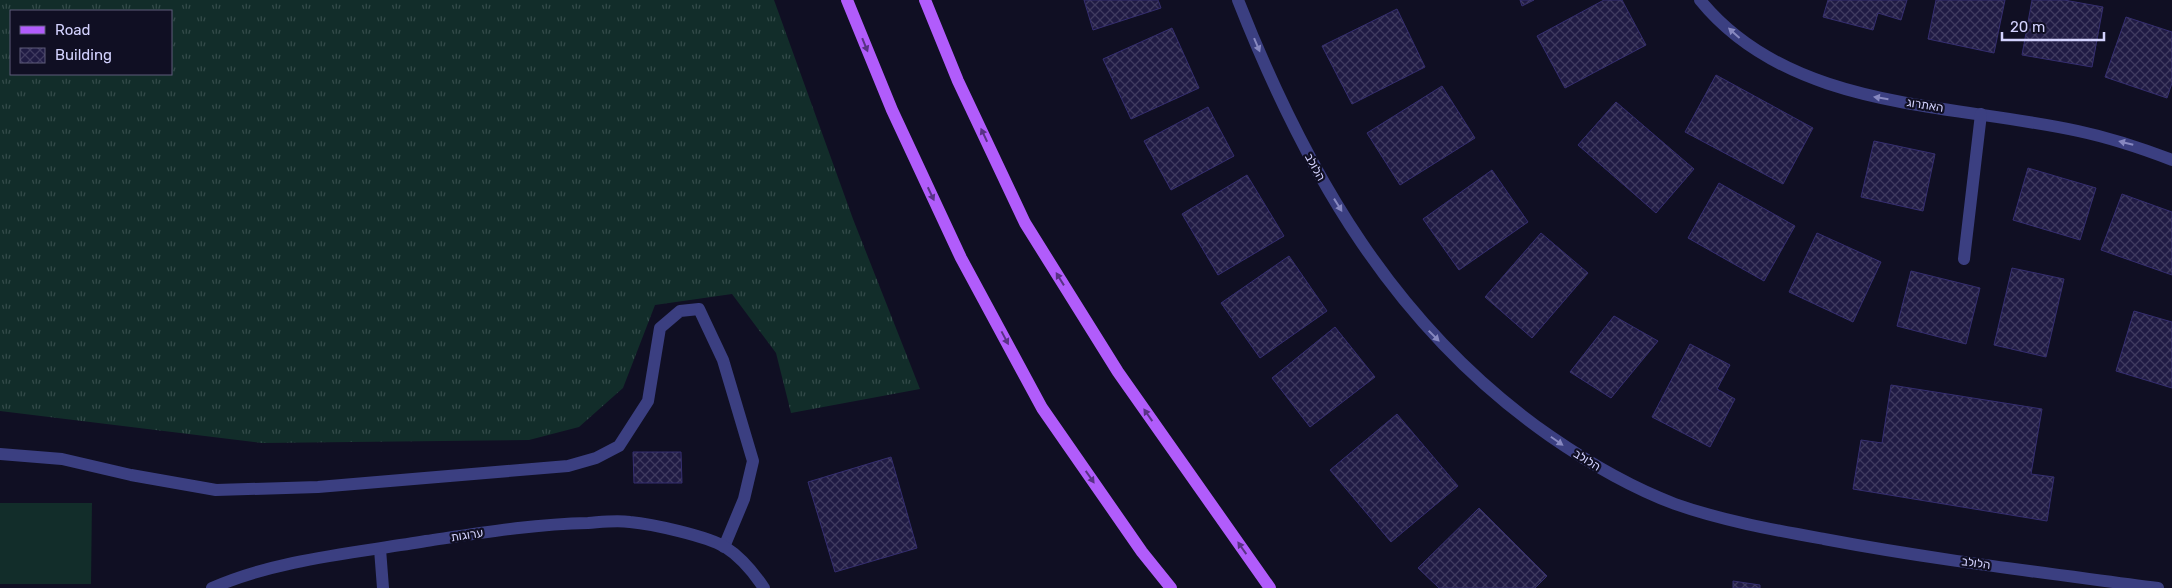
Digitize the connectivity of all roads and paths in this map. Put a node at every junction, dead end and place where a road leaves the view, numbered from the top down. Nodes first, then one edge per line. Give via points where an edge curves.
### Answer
1 (847, 0) edge
2 (925, 0) edge
3 (1238, 0) edge
4 (1700, 0) edge
5 (1981, 114) junction
6 (2172, 160) edge
7 (1964, 259) dead end
8 (0, 454) edge
9 (724, 547) junction
10 (380, 549) junction
11 (2060, 575) junction
12 (212, 588) edge
13 (382, 588) edge
14 (764, 588) edge
15 (1171, 588) edge
16 (1270, 588) edge
17 (2058, 588) edge
18 (2158, 588) edge

1 -> 15 main road via 892,110 961,258 1042,408 1142,552
16 -> 2 main road via 1118,372 1025,223 958,81
3 -> 11 street, הלולב via 1314,167 1382,273 1428,329 1476,378 1570,450 1619,480 1675,504 1729,521 1901,553
5 -> 4 street, האתרוג via 1867,96 1805,76 1745,43
6 -> 5 street, האתרוג via 2135,145 2077,130
5 - 7 street
8 - 9 street via 62,459 216,490 318,487 568,466 596,458 619,446 648,401 660,328 680,311 699,309 722,360 753,461 744,499
9 - 10 street, ערוגות via 680,532 629,522 572,523 494,531
9 - 14 street via 752,571
10 - 12 street, ערוגות via 297,562
10 - 13 street
11 - 17 street
11 - 18 street, הלולב

